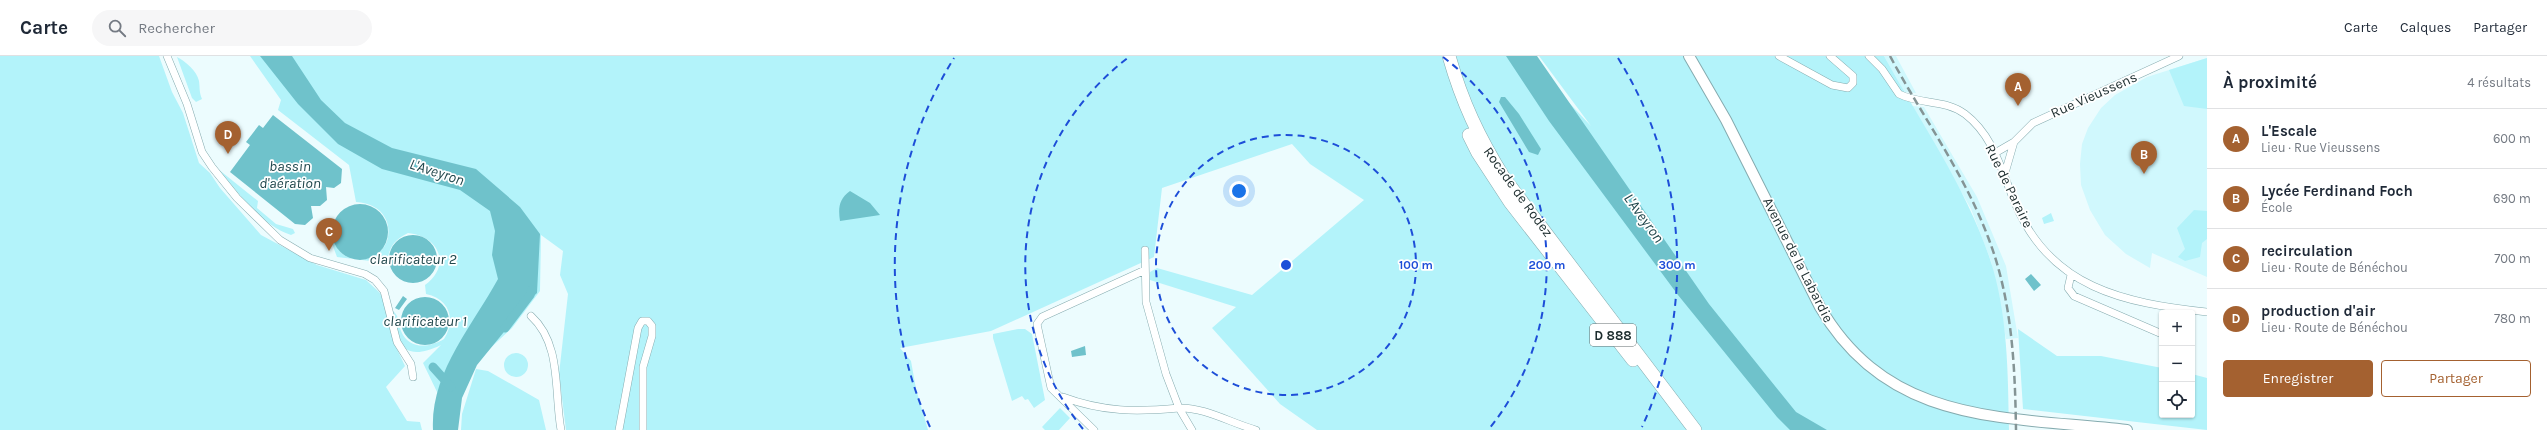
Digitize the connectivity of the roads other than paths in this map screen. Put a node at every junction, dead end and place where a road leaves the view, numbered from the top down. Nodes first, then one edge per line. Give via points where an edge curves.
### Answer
1 (167, 56) edge
2 (1442, 56) edge
3 (1449, 56) edge
4 (1689, 56) edge
5 (1778, 56) edge
6 (1830, 56) edge
7 (1869, 56) edge
8 (2179, 56) edge
9 (2014, 142) junction
10 (1995, 153) junction
11 (2005, 174) junction
12 (1145, 250) dead end
13 (1145, 270) junction
14 (2071, 275) junction
15 (2207, 312) edge
16 (531, 316) dead end
17 (2159, 333) edge
18 (413, 377) dead end
19 (1062, 396) junction
20 (1178, 408) junction
21 (561, 430) edge
22 (620, 430) edge
23 (643, 430) edge
24 (1094, 430) edge
25 (1192, 430) edge
26 (1256, 430) edge
27 (1685, 430) edge
28 (1695, 430) edge
29 (2127, 430) edge

1 - 18 street via 187,104 202,152 212,167 237,198 280,240 310,258 365,274 375,280 384,291 397,342 411,364
2 - 27 highway, Rocade de Rodez / D 888 via 1455,104 1478,153 1510,202
3 - 28 highway, Rocade de Rodez / D 888 via 1478,136 1504,178
4 - 29 street, Avenue de la Labardie via 1726,120 1820,307 1837,334 1864,364 1915,396 1963,411
5 - 6 street via 1838,88 1851,86 1853,80 1850,72
7 - 10 street, Rue de Paraire via 1882,69 1899,94 1946,104 1964,114
8 - 9 street, Rue Vieussens via 2162,66 2042,118
9 - 10 street, Rue Vieussens
9 - 11 street, Rue Vieussens
10 - 11 street, Rue de Paraire
11 - 14 street, Rue de Paraire via 2015,204 2032,235 2048,255
12 - 13 street
13 - 19 street via 1042,317 1037,324 1051,388
13 - 20 street via 1146,302 1150,319
14 - 15 street, Rue de Paraire via 2122,297
14 - 17 street via 2068,288 2074,296
16 - 21 street via 545,330 552,352
19 - 20 street via 1090,407 1115,410
19 - 24 street
20 - 25 street
20 - 26 street via 1194,408
22 - 23 street via 638,328 642,321 648,321 652,326 652,336 643,367

